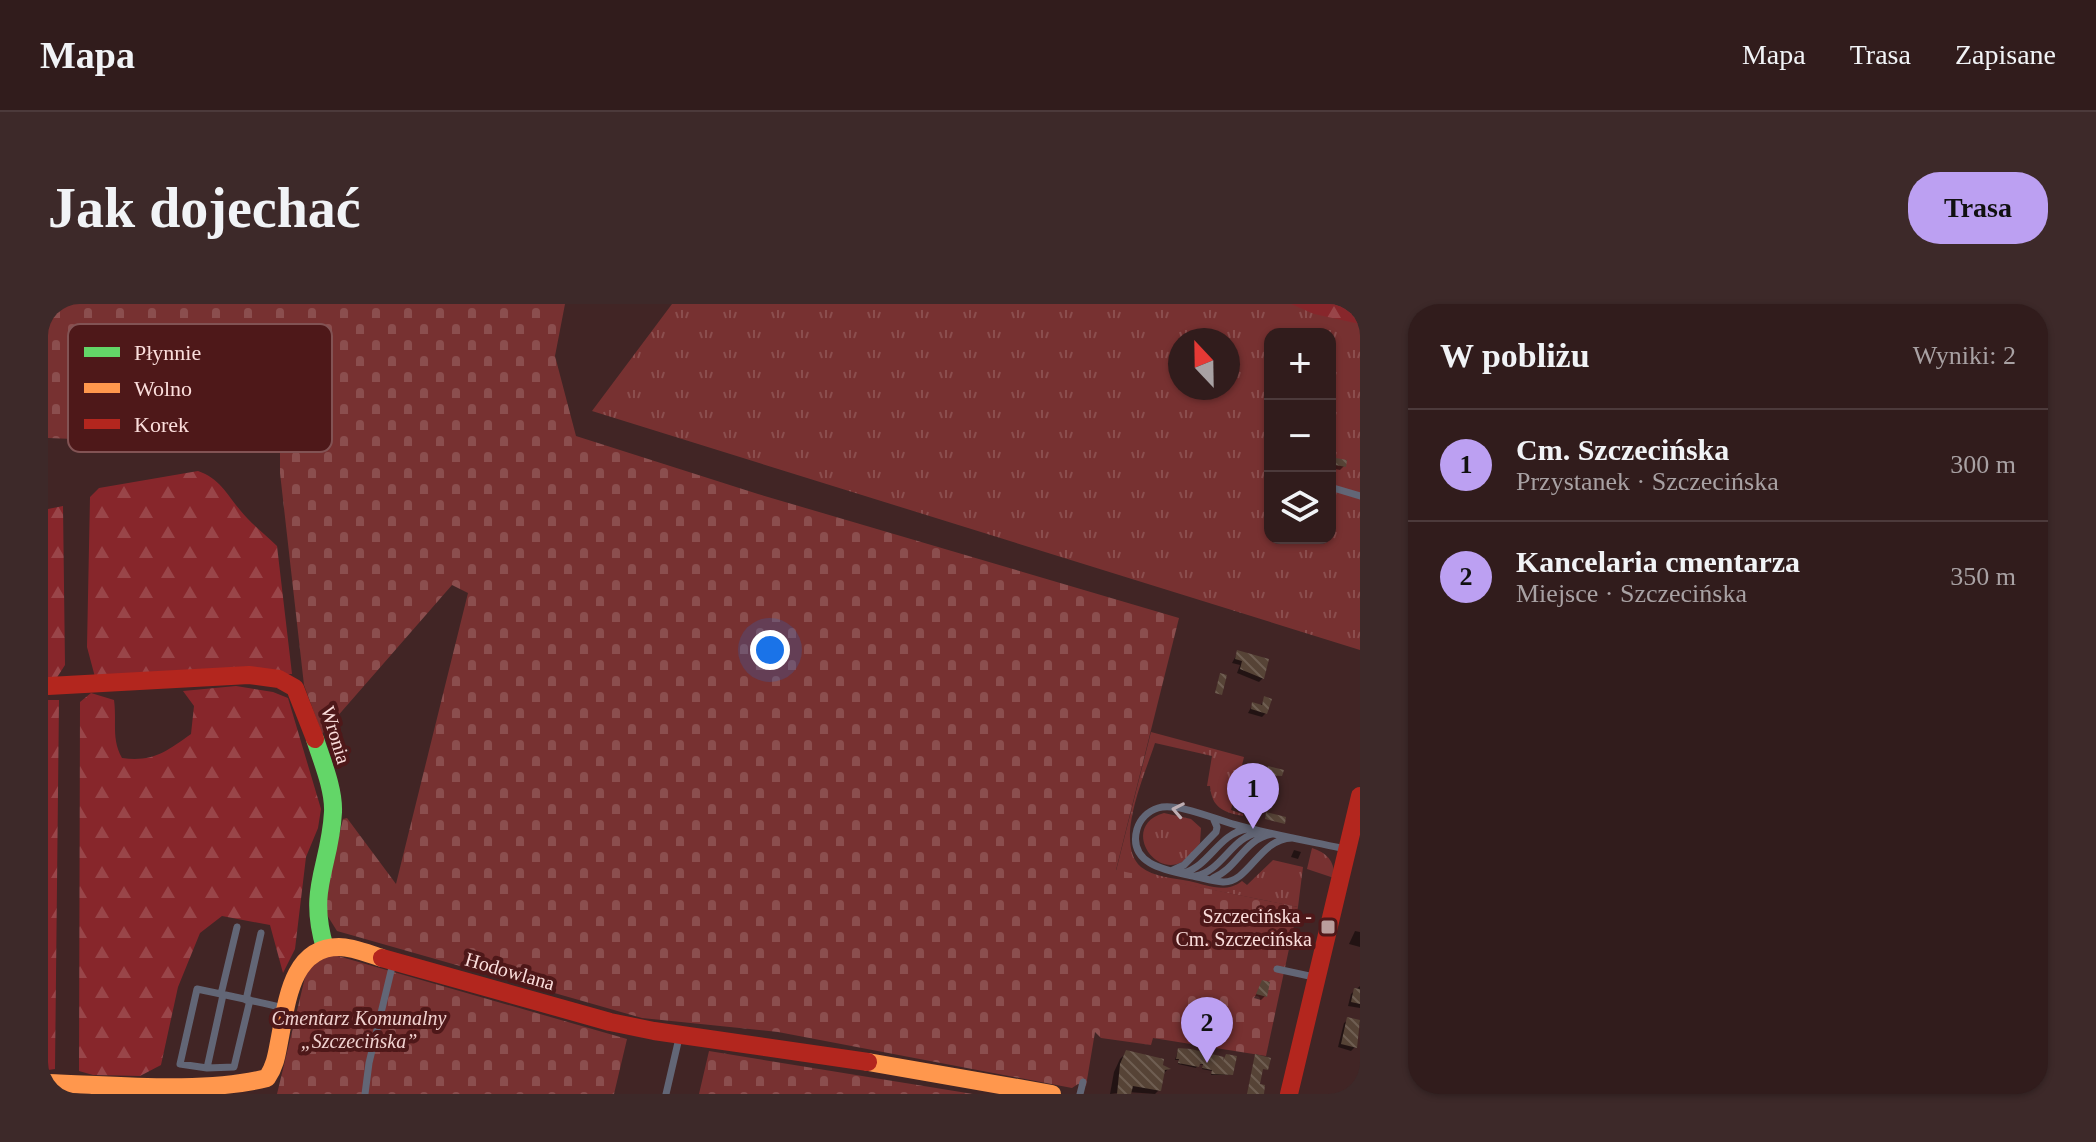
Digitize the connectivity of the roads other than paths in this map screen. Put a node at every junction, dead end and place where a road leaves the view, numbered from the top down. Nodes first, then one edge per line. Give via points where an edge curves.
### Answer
1 (1336, 489) edge
2 (1360, 496) edge
3 (48, 686) edge
4 (1360, 796) edge
5 (1212, 818) junction
6 (1253, 829) junction
7 (1266, 832) junction
8 (1278, 835) junction
9 (1292, 838) junction
10 (1347, 850) junction
11 (1167, 870) junction
12 (1181, 873) junction
13 (1193, 876) junction
14 (1206, 878) junction
15 (237, 927) dead end
16 (261, 933) dead end
17 (325, 948) junction
18 (393, 961) junction
19 (1277, 969) dead end
20 (1316, 978) junction
21 (222, 994) junction
22 (248, 1000) junction
23 (286, 1008) junction
24 (679, 1035) junction
25 (194, 1066) junction
26 (207, 1068) junction
27 (1083, 1082) dead end
28 (48, 1083) edge
29 (194, 1092) junction
30 (365, 1094) edge
31 (666, 1094) edge
32 (1052, 1094) edge
33 (1080, 1094) edge
34 (1289, 1094) edge

1 - 2 lane
3 - 17 street, Wronia via 249,675 279,679 295,688 332,797 314,906
4 - 10 street
5 - 6 lane
5 - 11 lane via 1214,834 1182,867
5 -> 11 lane via 1167,807 1144,816 1136,831 1137,848 1146,861
6 - 7 lane
6 - 12 lane via 1230,834 1197,868
7 - 8 lane
7 - 13 lane via 1242,837 1209,871
8 - 9 lane
8 - 14 lane via 1255,840 1221,874
9 - 10 lane
9 - 14 lane via 1270,844 1234,879
10 - 20 street
11 - 12 lane
12 - 13 lane
13 - 14 lane
15 - 21 lane
16 - 22 lane
17 - 18 street, Hodowlana via 342,947
17 - 23 street via 301,964
18 - 24 street, Hodowlana via 610,1022
18 - 30 lane
19 - 20 lane
20 - 34 street
21 - 22 lane
21 - 25 lane via 197,989 180,1064
21 - 26 lane
22 - 23 lane
22 - 26 lane via 234,1067
23 - 29 street via 275,1065 265,1080 249,1088
24 - 31 lane
24 - 32 street, Hodowlana
25 - 26 lane
25 - 29 lane
27 - 33 lane
28 - 29 street

